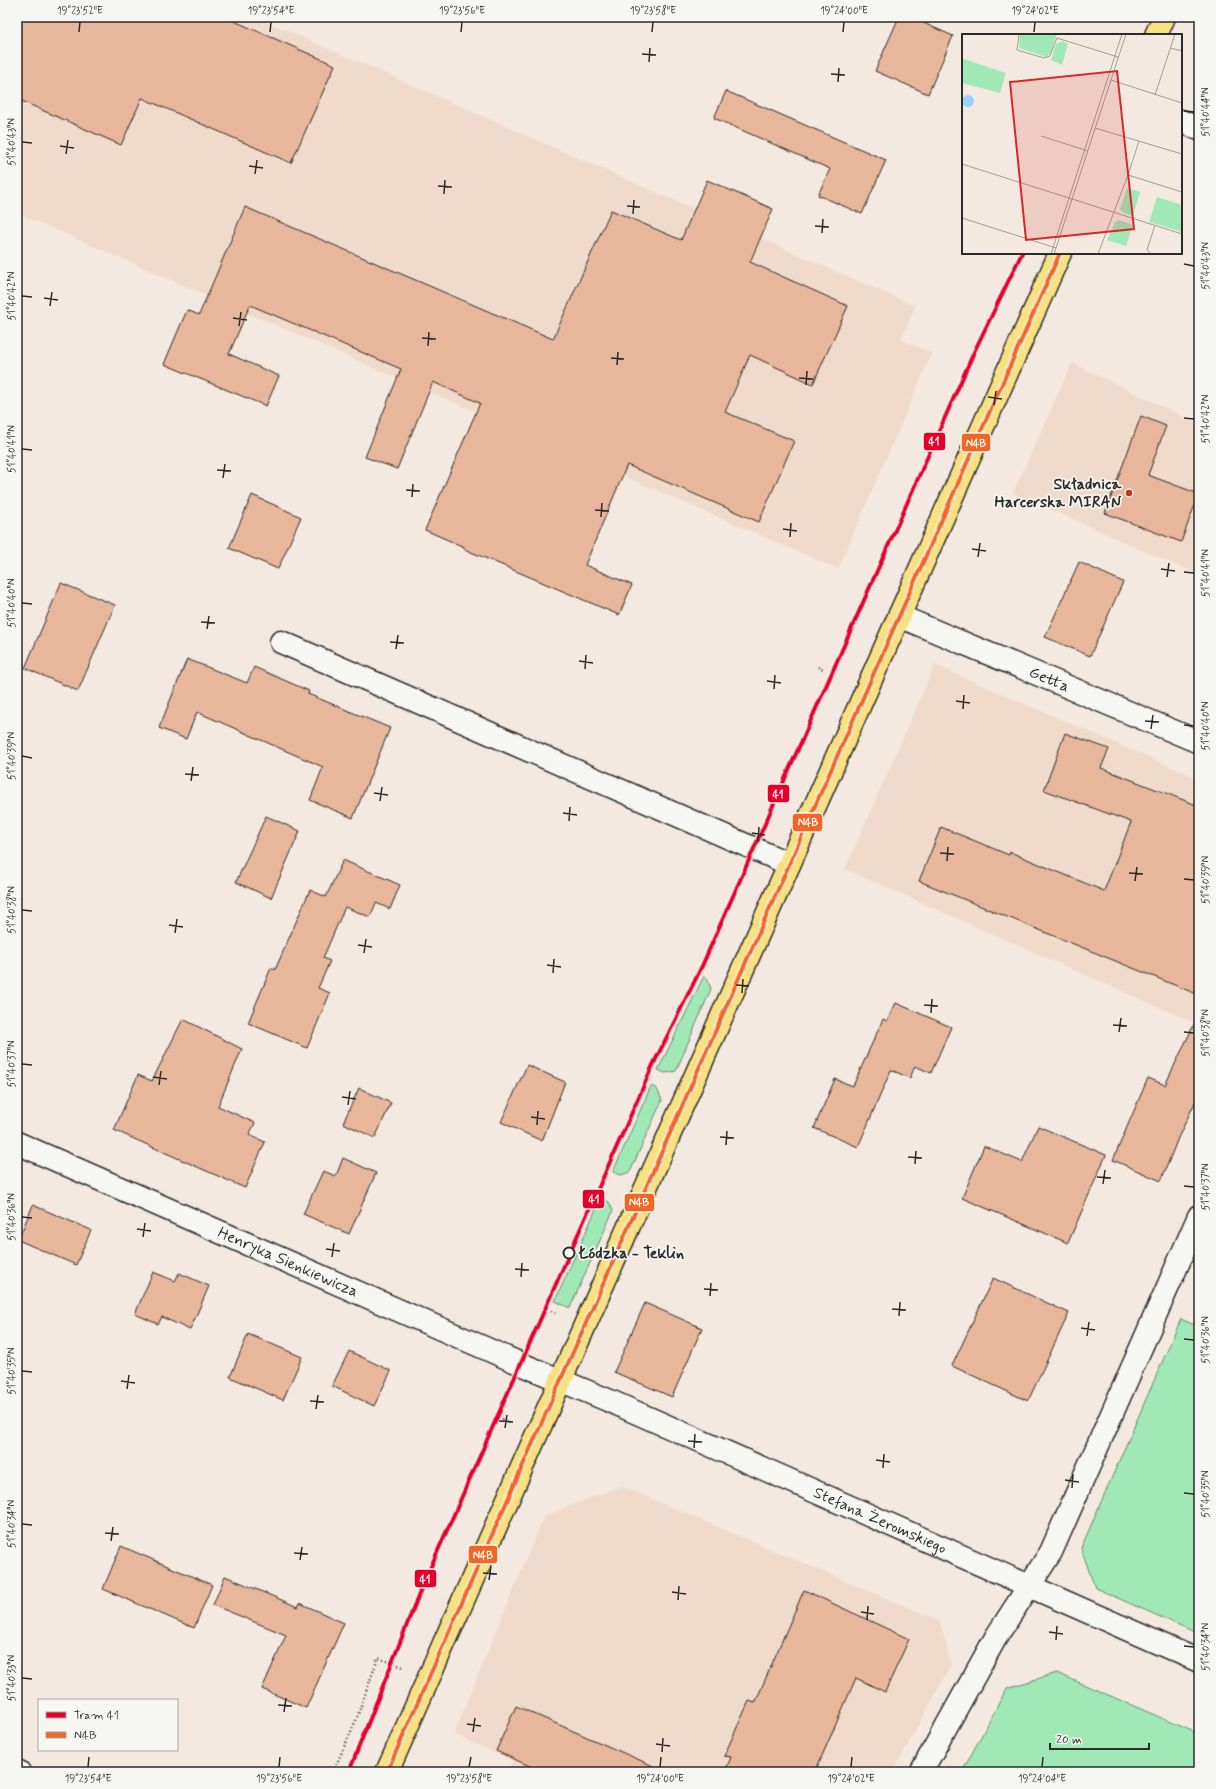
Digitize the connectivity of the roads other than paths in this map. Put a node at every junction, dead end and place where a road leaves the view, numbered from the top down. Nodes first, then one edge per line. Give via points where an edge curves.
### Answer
1 (1164, 17) edge
2 (1156, 34) edge
3 (1182, 121) edge
4 (1199, 129) edge
5 (1060, 254) edge
6 (898, 616) junction
7 (281, 642) dead end
8 (1199, 742) edge
9 (789, 864) junction
10 (17, 1143) edge
11 (1199, 1216) edge
12 (560, 1380) junction
13 (1029, 1585) junction
14 (1199, 1660) edge
15 (387, 1772) edge
16 (921, 1772) edge

1 - 2 main road
3 - 4 street
5 - 6 main road
6 - 8 street, Getta
6 - 9 main road
7 - 9 street
9 - 12 main road
10 - 12 street, Henryka Sienkiewicza
11 - 13 street via 1066,1521 1051,1552
12 - 13 street, Stefana Żeromskiego
12 - 15 main road
13 - 14 street, Stefana Żeromskiego
13 - 16 street via 996,1637

